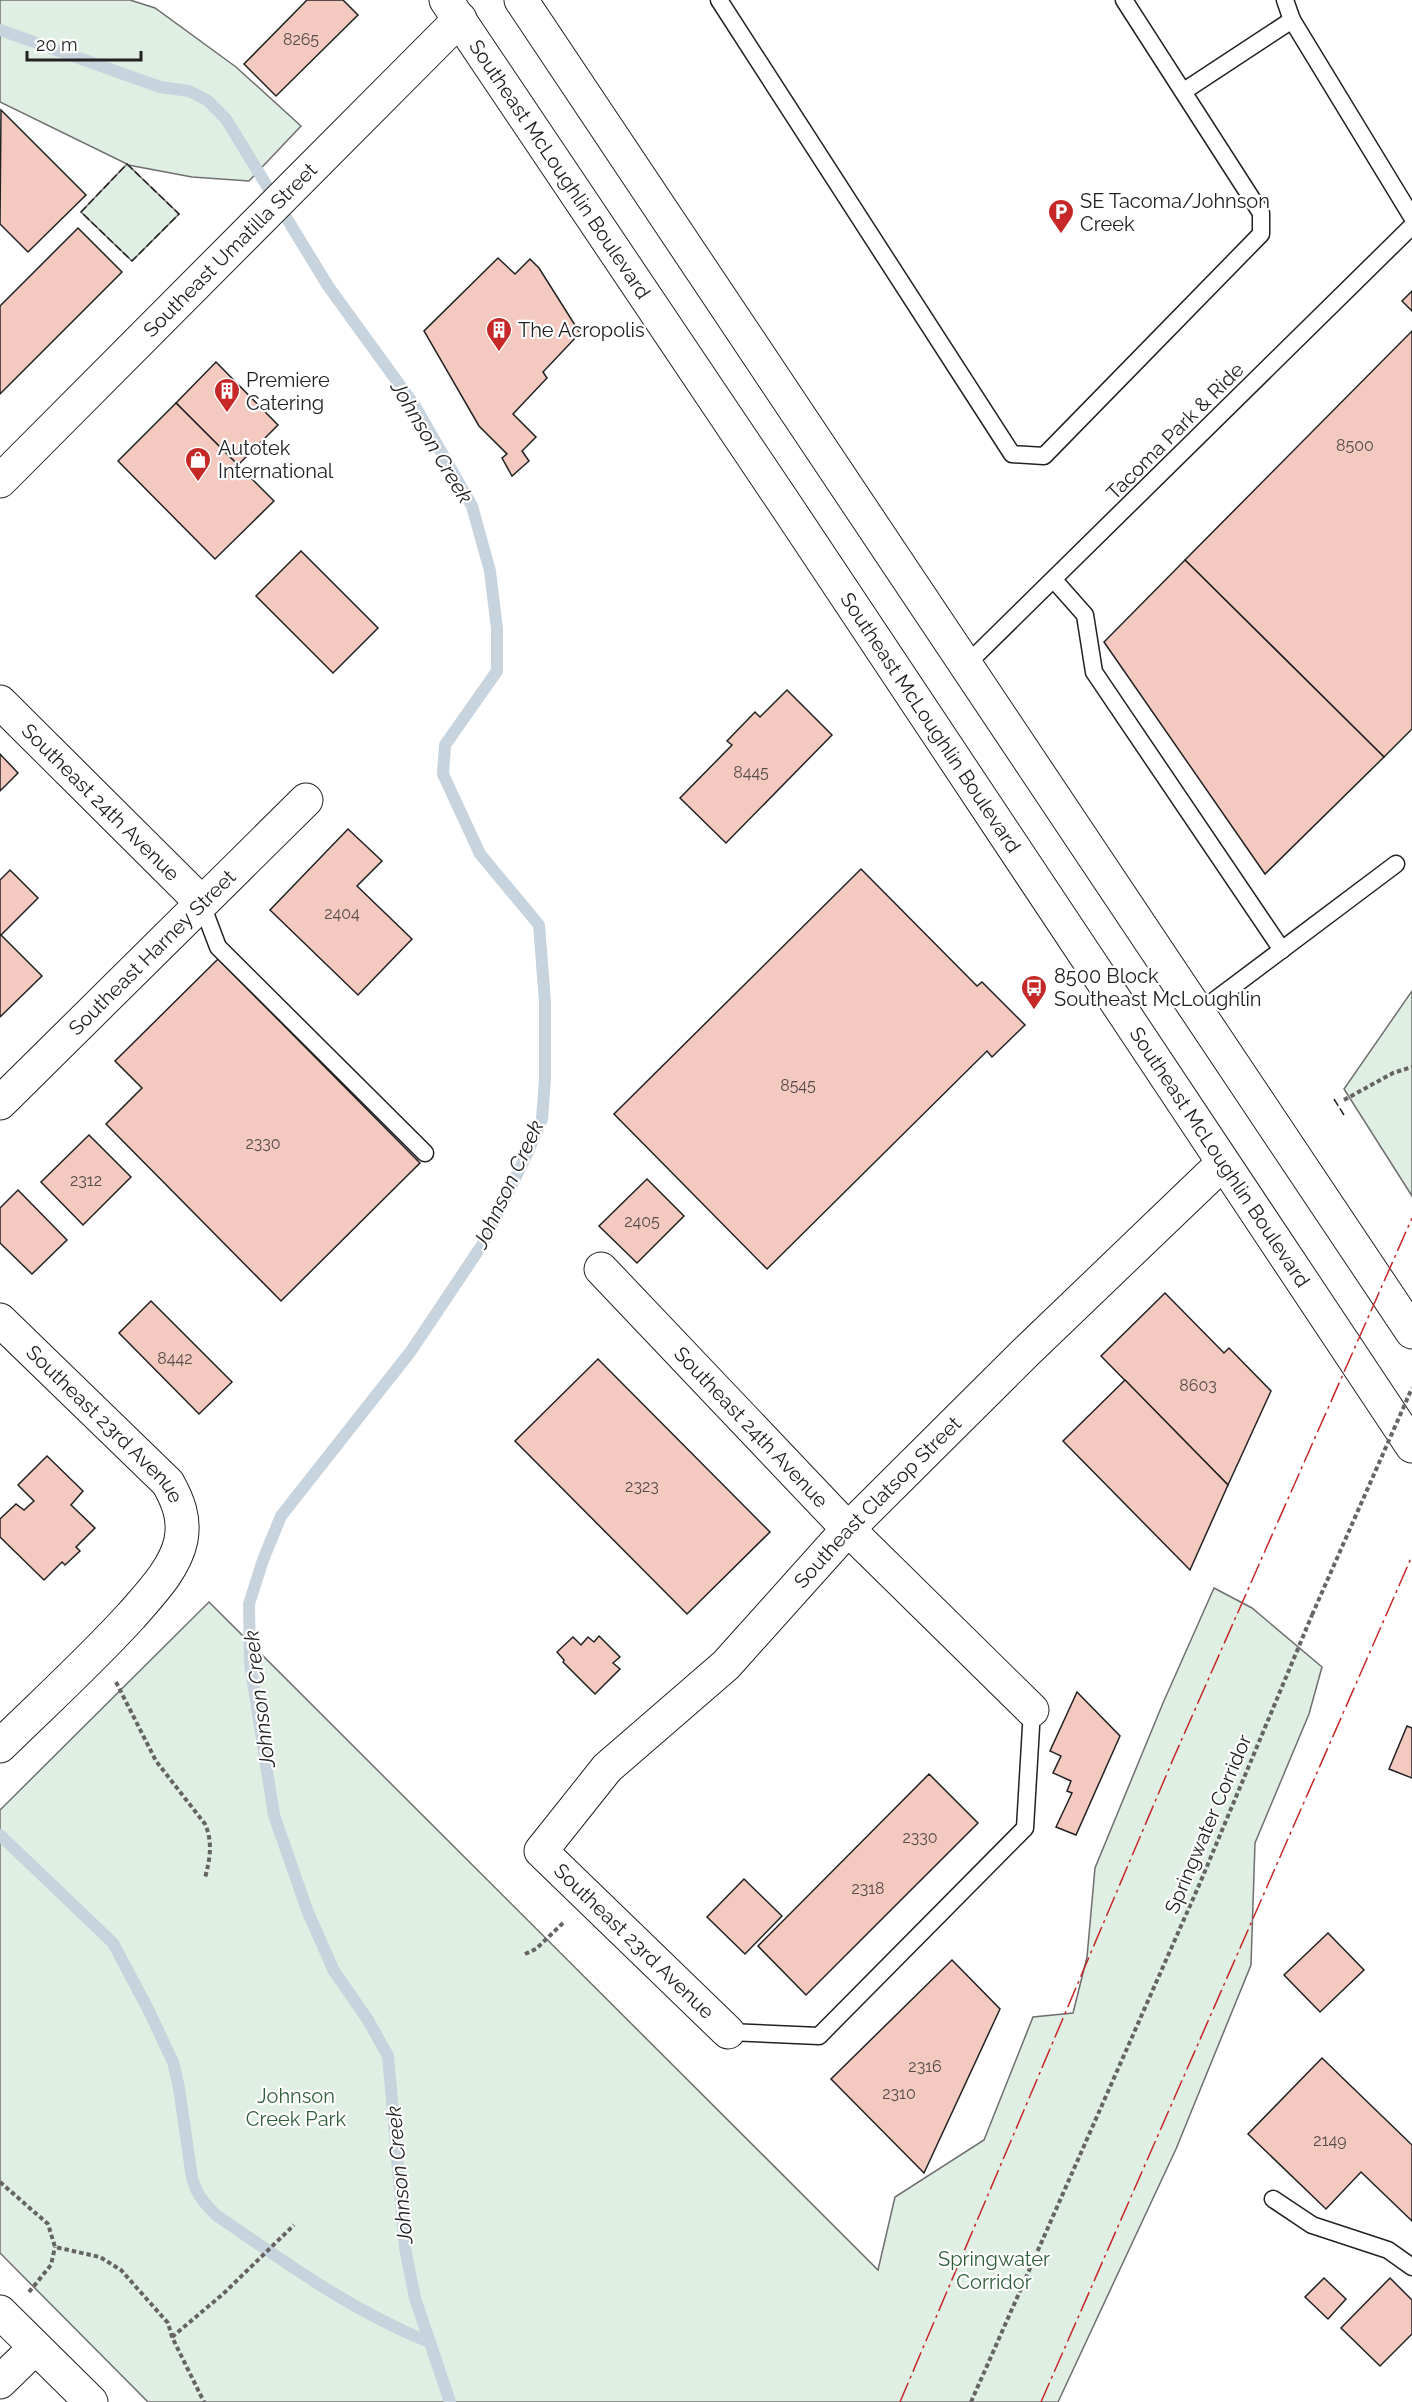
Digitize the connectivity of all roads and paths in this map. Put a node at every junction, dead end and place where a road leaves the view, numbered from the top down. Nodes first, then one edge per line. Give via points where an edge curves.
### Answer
1 (521, 0) edge
2 (719, 0) edge
3 (1124, 0) edge
4 (1285, 0) edge
5 (453, 10) edge
6 (1293, 20) junction
7 (1184, 91) junction
8 (1412, 217) edge
9 (1412, 226) edge
10 (0, 481) edge
11 (1054, 580) junction
12 (967, 664) junction
13 (0, 702) edge
14 (306, 800) dead end
15 (1396, 864) dead end
16 (201, 902) junction
17 (1282, 950) junction
18 (1199, 1012) junction
19 (1412, 1067) edge
20 (1344, 1100) dead end
21 (0, 1103) edge
22 (426, 1153) dead end
23 (1223, 1163) junction
24 (601, 1269) dead end
25 (0, 1320) edge
26 (1412, 1332) edge
27 (1412, 1388) edge
28 (1412, 1446) edge
29 (848, 1530) junction
30 (93, 1658) junction
31 (1032, 1710) joint
32 (6, 1740) edge
33 (541, 1851) joint
34 (205, 1878) dead end
35 (589, 1896) junction
36 (525, 1954) dead end
37 (728, 2032) joint
38 (0, 2182) edge
39 (1273, 2199) dead end
40 (294, 2225) dead end
41 (55, 2247) junction
42 (1412, 2267) edge
43 (3, 2315) edge
44 (172, 2337) junction
45 (35, 2348) junction
46 (0, 2382) edge
47 (91, 2402) edge
48 (204, 2402) edge
49 (971, 2402) edge

1 - 12 main road
2 - 7 lane via 1012,454 1044,456 1261,234 1261,213
3 - 7 lane
4 - 6 lane
5 - 10 main road, Southeast Umatilla Street via 297,183
5 - 23 main road, Southeast McLoughlin Boulevard
6 - 7 lane
6 - 8 lane
9 - 11 lane, Tacoma Park & Ride
11 - 12 lane, Tacoma Park & Ride
11 - 17 lane via 1085,615 1094,672
12 - 18 main road
13 - 16 main road, Southeast 24th Avenue
14 - 16 main road, Southeast Harney Street
15 - 17 lane
16 - 21 main road, Southeast Harney Street
16 - 22 lane via 218,947
17 - 18 lane
18 - 26 main road
19 - 20 path
23 - 28 main road, Southeast McLoughlin Boulevard
23 - 29 main road, Southeast Clatsop Street
24 - 29 main road, Southeast 24th Avenue
25 - 30 main road, Southeast 23rd Avenue via 168,1483 178,1501 183,1526 176,1555 153,1591
27 - 49 path, Springwater Corridor, bridge via 1200,1883
29 - 31 main road, Southeast 24th Avenue
29 - 33 main road, Southeast Clatsop Street via 726,1665 607,1768
30 - 32 main road
30 - 34 path via 114,1678 156,1761 206,1824 210,1855
31 - 37 lane via 1025,1828 819,2036
33 - 35 main road, Southeast 23rd Avenue
35 - 36 path via 555,1932
35 - 37 main road, Southeast 23rd Avenue
38 - 41 path via 48,2224
39 - 42 lane via 1312,2224 1388,2250
40 - 44 path
41 - 43 path via 51,2265
41 - 44 path via 99,2257 121,2270 168,2323
43 - 45 main road
44 - 48 path
45 - 46 main road
45 - 47 main road

